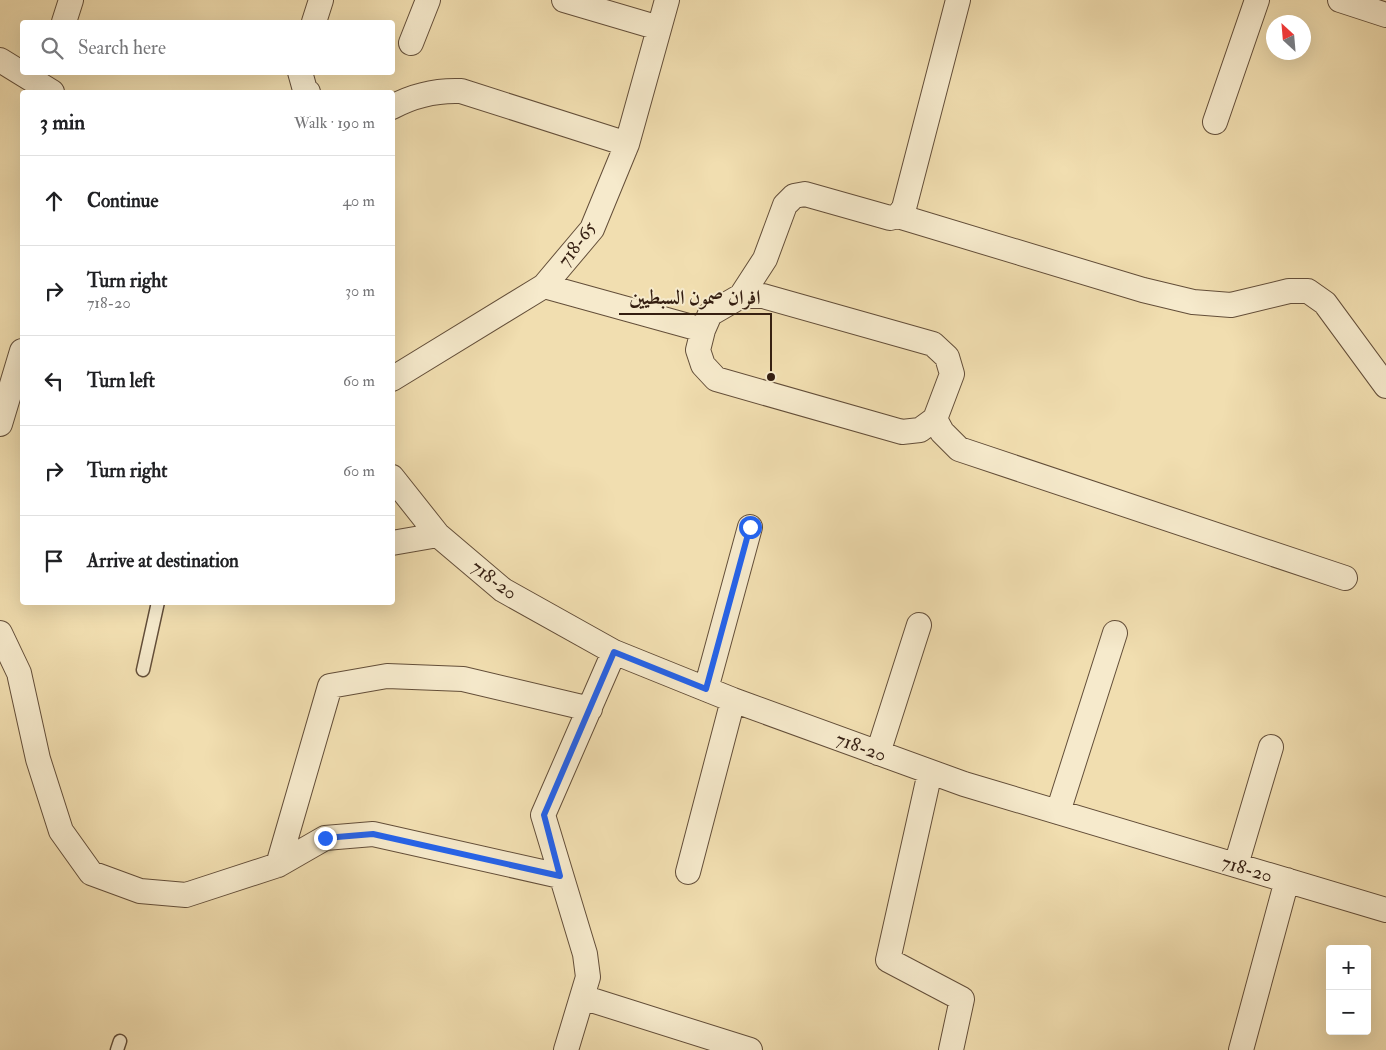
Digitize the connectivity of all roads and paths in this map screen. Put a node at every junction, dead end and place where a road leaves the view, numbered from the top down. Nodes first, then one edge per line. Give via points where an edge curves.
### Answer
1 (71, 0) edge
2 (321, 0) edge
3 (428, 0) edge
4 (564, 0) edge
5 (666, 0) edge
6 (958, 0) edge
7 (1257, 0) edge
8 (1340, 0) edge
9 (1386, 15) edge
10 (65, 20) edge
11 (315, 20) edge
12 (659, 28) junction
13 (411, 43) dead end
14 (0, 60) edge
15 (20, 70) edge
16 (30, 75) edge
17 (301, 75) edge
18 (48, 84) edge
19 (305, 90) edge
20 (395, 106) edge
21 (1215, 122) dead end
22 (627, 144) junction
23 (898, 216) junction
24 (544, 286) junction
25 (741, 296) junction
26 (703, 330) junction
27 (20, 358) edge
28 (395, 376) edge
29 (1386, 386) edge
30 (935, 419) junction
31 (0, 424) edge
32 (395, 482) edge
33 (750, 527) dead end
34 (438, 535) junction
35 (395, 542) edge
36 (1345, 578) dead end
37 (157, 605) edge
38 (919, 625) dead end
39 (0, 633) edge
40 (1115, 633) dead end
41 (614, 652) junction
42 (143, 670) dead end
43 (706, 689) junction
44 (732, 700) junction
45 (590, 708) junction
46 (1271, 746) dead end
47 (878, 753) junction
48 (930, 772) junction
49 (1058, 812) junction
50 (278, 865) junction
51 (1236, 865) junction
52 (688, 872) dead end
53 (560, 876) junction
54 (1286, 880) junction
55 (1386, 910) edge
56 (582, 997) junction
57 (566, 1050) edge
58 (750, 1050) edge
59 (951, 1050) edge
60 (1241, 1050) edge

1 - 10 street
2 - 11 street
3 - 13 street
4 - 12 street
5 - 12 street, 718-65
6 - 23 street via 904,208
7 - 21 street
8 - 9 street
12 - 22 street, 718-65
14 - 15 street
16 - 18 street
17 - 19 street
20 - 22 street via 438,90 461,91
22 - 24 street, 718-65 via 592,229
23 - 25 street via 890,218 805,194 794,196 785,205 765,259
23 - 29 street via 1193,302 1232,305 1289,291 1308,291 1326,303
24 - 26 street
24 - 28 street, 718-65
25 - 26 street via 710,314
25 - 30 street via 763,296 933,344 947,357 952,374
26 - 30 street via 698,350 703,365 716,379 902,432 920,430
27 - 31 street
30 - 36 street via 942,432 959,449
32 - 34 street, 718-20
33 - 43 street
34 - 35 street
34 - 41 street, 718-20 via 503,590
37 - 42 lane
38 - 47 street
39 - 50 street via 19,673 38,759 61,831 91,872 140,892 186,895
40 - 49 street
41 - 43 street, 718-20
41 - 45 street
43 - 44 street, 718-20
44 - 47 street, 718-20
44 - 52 street
45 - 50 street via 463,679 387,676 330,686
45 - 53 street via 544,815
46 - 51 street
47 - 48 street, 718-20
48 - 49 street, 718-20
48 - 59 street via 888,960 962,999
49 - 51 street, 718-20
50 - 53 street via 325,838 373,834
51 - 54 street, 718-20
53 - 56 street via 585,954 588,977
54 - 55 street, 718-20
54 - 60 street
56 - 57 street
56 - 58 street

